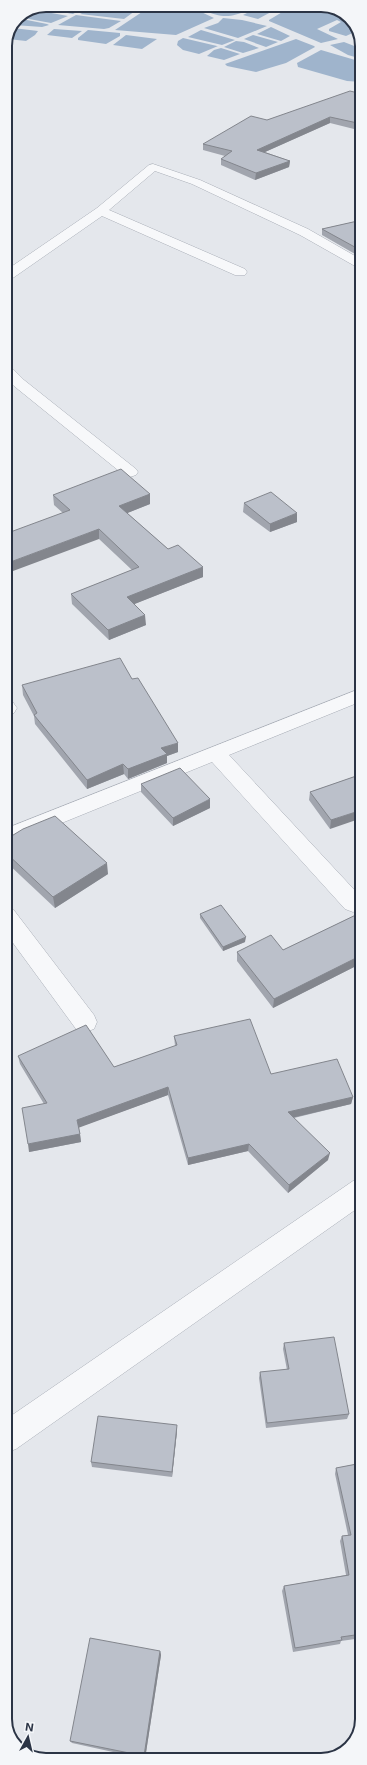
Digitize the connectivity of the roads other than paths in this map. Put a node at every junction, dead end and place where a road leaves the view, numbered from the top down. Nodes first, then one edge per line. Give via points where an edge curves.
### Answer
1 (101, 211) junction
2 (355, 262) edge
3 (240, 272) dead end
4 (12, 273) edge
5 (12, 376) edge
6 (130, 472) dead end
7 (355, 697) edge
8 (215, 753) junction
9 (12, 835) edge
10 (353, 903) dead end
11 (12, 924) edge
12 (85, 1022) dead end
13 (355, 1195) edge
14 (12, 1433) edge

1 - 2 street via 154,167 196,182 304,232
1 - 3 street
1 - 4 street
5 - 6 street
7 - 8 street
8 - 9 street
8 - 10 street
11 - 12 street
13 - 14 street

